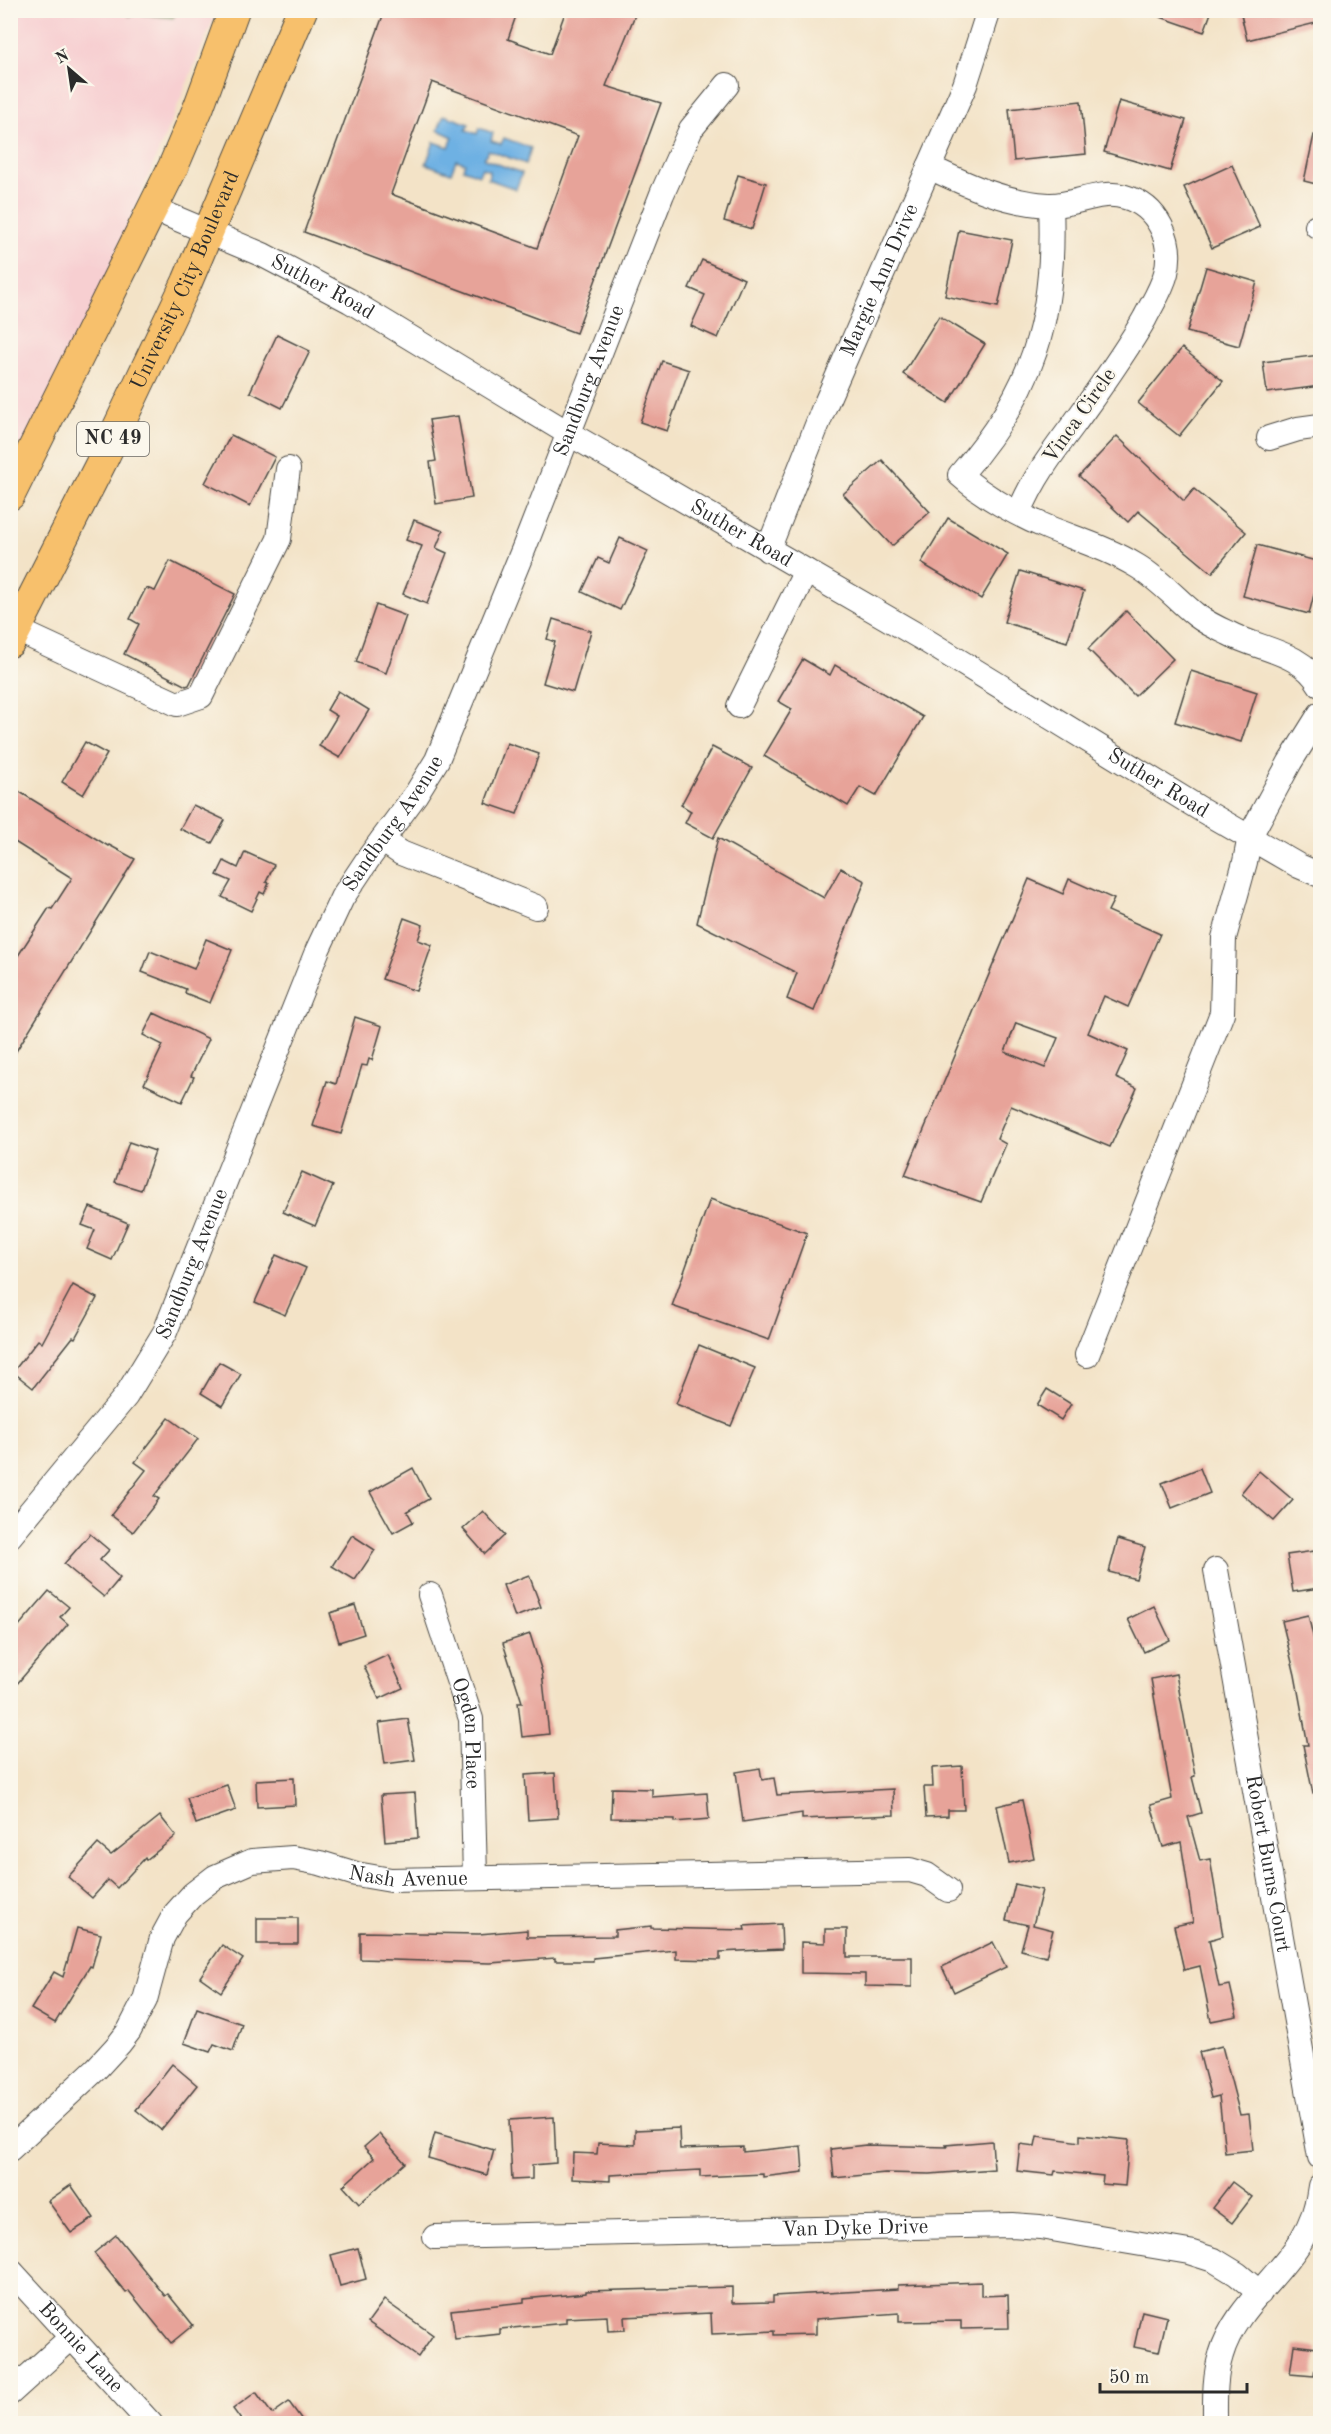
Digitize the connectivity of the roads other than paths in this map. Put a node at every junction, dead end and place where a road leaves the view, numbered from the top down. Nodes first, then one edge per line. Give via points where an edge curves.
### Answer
1 (234, 10) edge
2 (302, 10) edge
3 (989, 10) edge
4 (727, 85) dead end
5 (929, 167) junction
6 (1051, 206) junction
7 (153, 209) junction
8 (207, 232) junction
9 (1320, 426) edge
10 (568, 433) junction
11 (1269, 438) dead end
12 (288, 469) dead end
13 (10, 495) edge
14 (1019, 513) junction
15 (768, 550) junction
16 (806, 571) junction
17 (14, 636) edge
18 (1320, 685) edge
19 (739, 706) dead end
20 (1320, 714) edge
21 (1250, 836) junction
22 (382, 840) junction
23 (1320, 875) edge
24 (536, 907) dead end
25 (1087, 1355) dead end
26 (10, 1536) edge
27 (1216, 1570) dead end
28 (430, 1595) dead end
29 (475, 1877) junction
30 (948, 1890) dead end
31 (10, 2149) edge
32 (1320, 2157) edge
33 (1320, 2186) edge
34 (435, 2237) dead end
35 (10, 2270) edge
36 (1260, 2293) junction
37 (72, 2337) junction
38 (10, 2393) edge
39 (152, 2424) edge
40 (1215, 2424) edge

1 - 7 main road, NC 49 via 199,106
2 - 8 main road, University City Boulevard / NC 49
3 - 5 street, Margie Ann Drive via 968,77
4 - 10 street, Sandburg Avenue via 691,129
5 - 6 street, Vinca Circle via 1003,198
5 - 15 street, Margie Ann Drive
6 - 14 street via 1049,297 1038,346 1005,414 960,475 990,498
6 - 14 street, Vinca Circle via 1110,195 1132,199 1144,206 1161,227 1169,254 1156,298 1126,351 1057,447 1027,493
7 - 8 street, Suther Road
7 - 13 main road, NC 49
8 - 10 street, Suther Road via 263,255 350,301
8 - 17 main road, University City Boulevard / NC 49 via 108,449
9 - 11 street
10 - 15 street, Suther Road
10 - 22 street, Sandburg Avenue via 450,732 416,794
12 - 17 street via 279,539 201,696 177,704
14 - 18 street via 1137,566 1198,617 1230,635 1289,657 1316,676
15 - 16 street, Suther Road
16 - 19 street
16 - 21 street, Suther Road via 994,690
20 - 21 street
21 - 23 street, Suther Road
21 - 25 street via 1224,938 1222,1013
22 - 24 street via 401,853
22 - 26 street, Sandburg Avenue via 342,898 318,949 165,1332 126,1396
27 - 32 street, Robert Burns Court
28 - 29 street, Ogden Place via 471,1719
29 - 30 street, Nash Avenue via 910,1870 927,1875
29 - 31 street, Nash Avenue via 391,1880 293,1858 252,1861 215,1877 175,1914 162,1938 145,2000 129,2031 96,2069
33 - 36 street via 1314,2216 1304,2237
34 - 36 street, Van Dyke Drive via 1012,2225 1189,2252 1214,2260
35 - 37 street, Bonnie Lane
36 - 40 street via 1240,2318 1221,2354 1215,2380
37 - 38 street
37 - 39 street, Bonnie Lane

